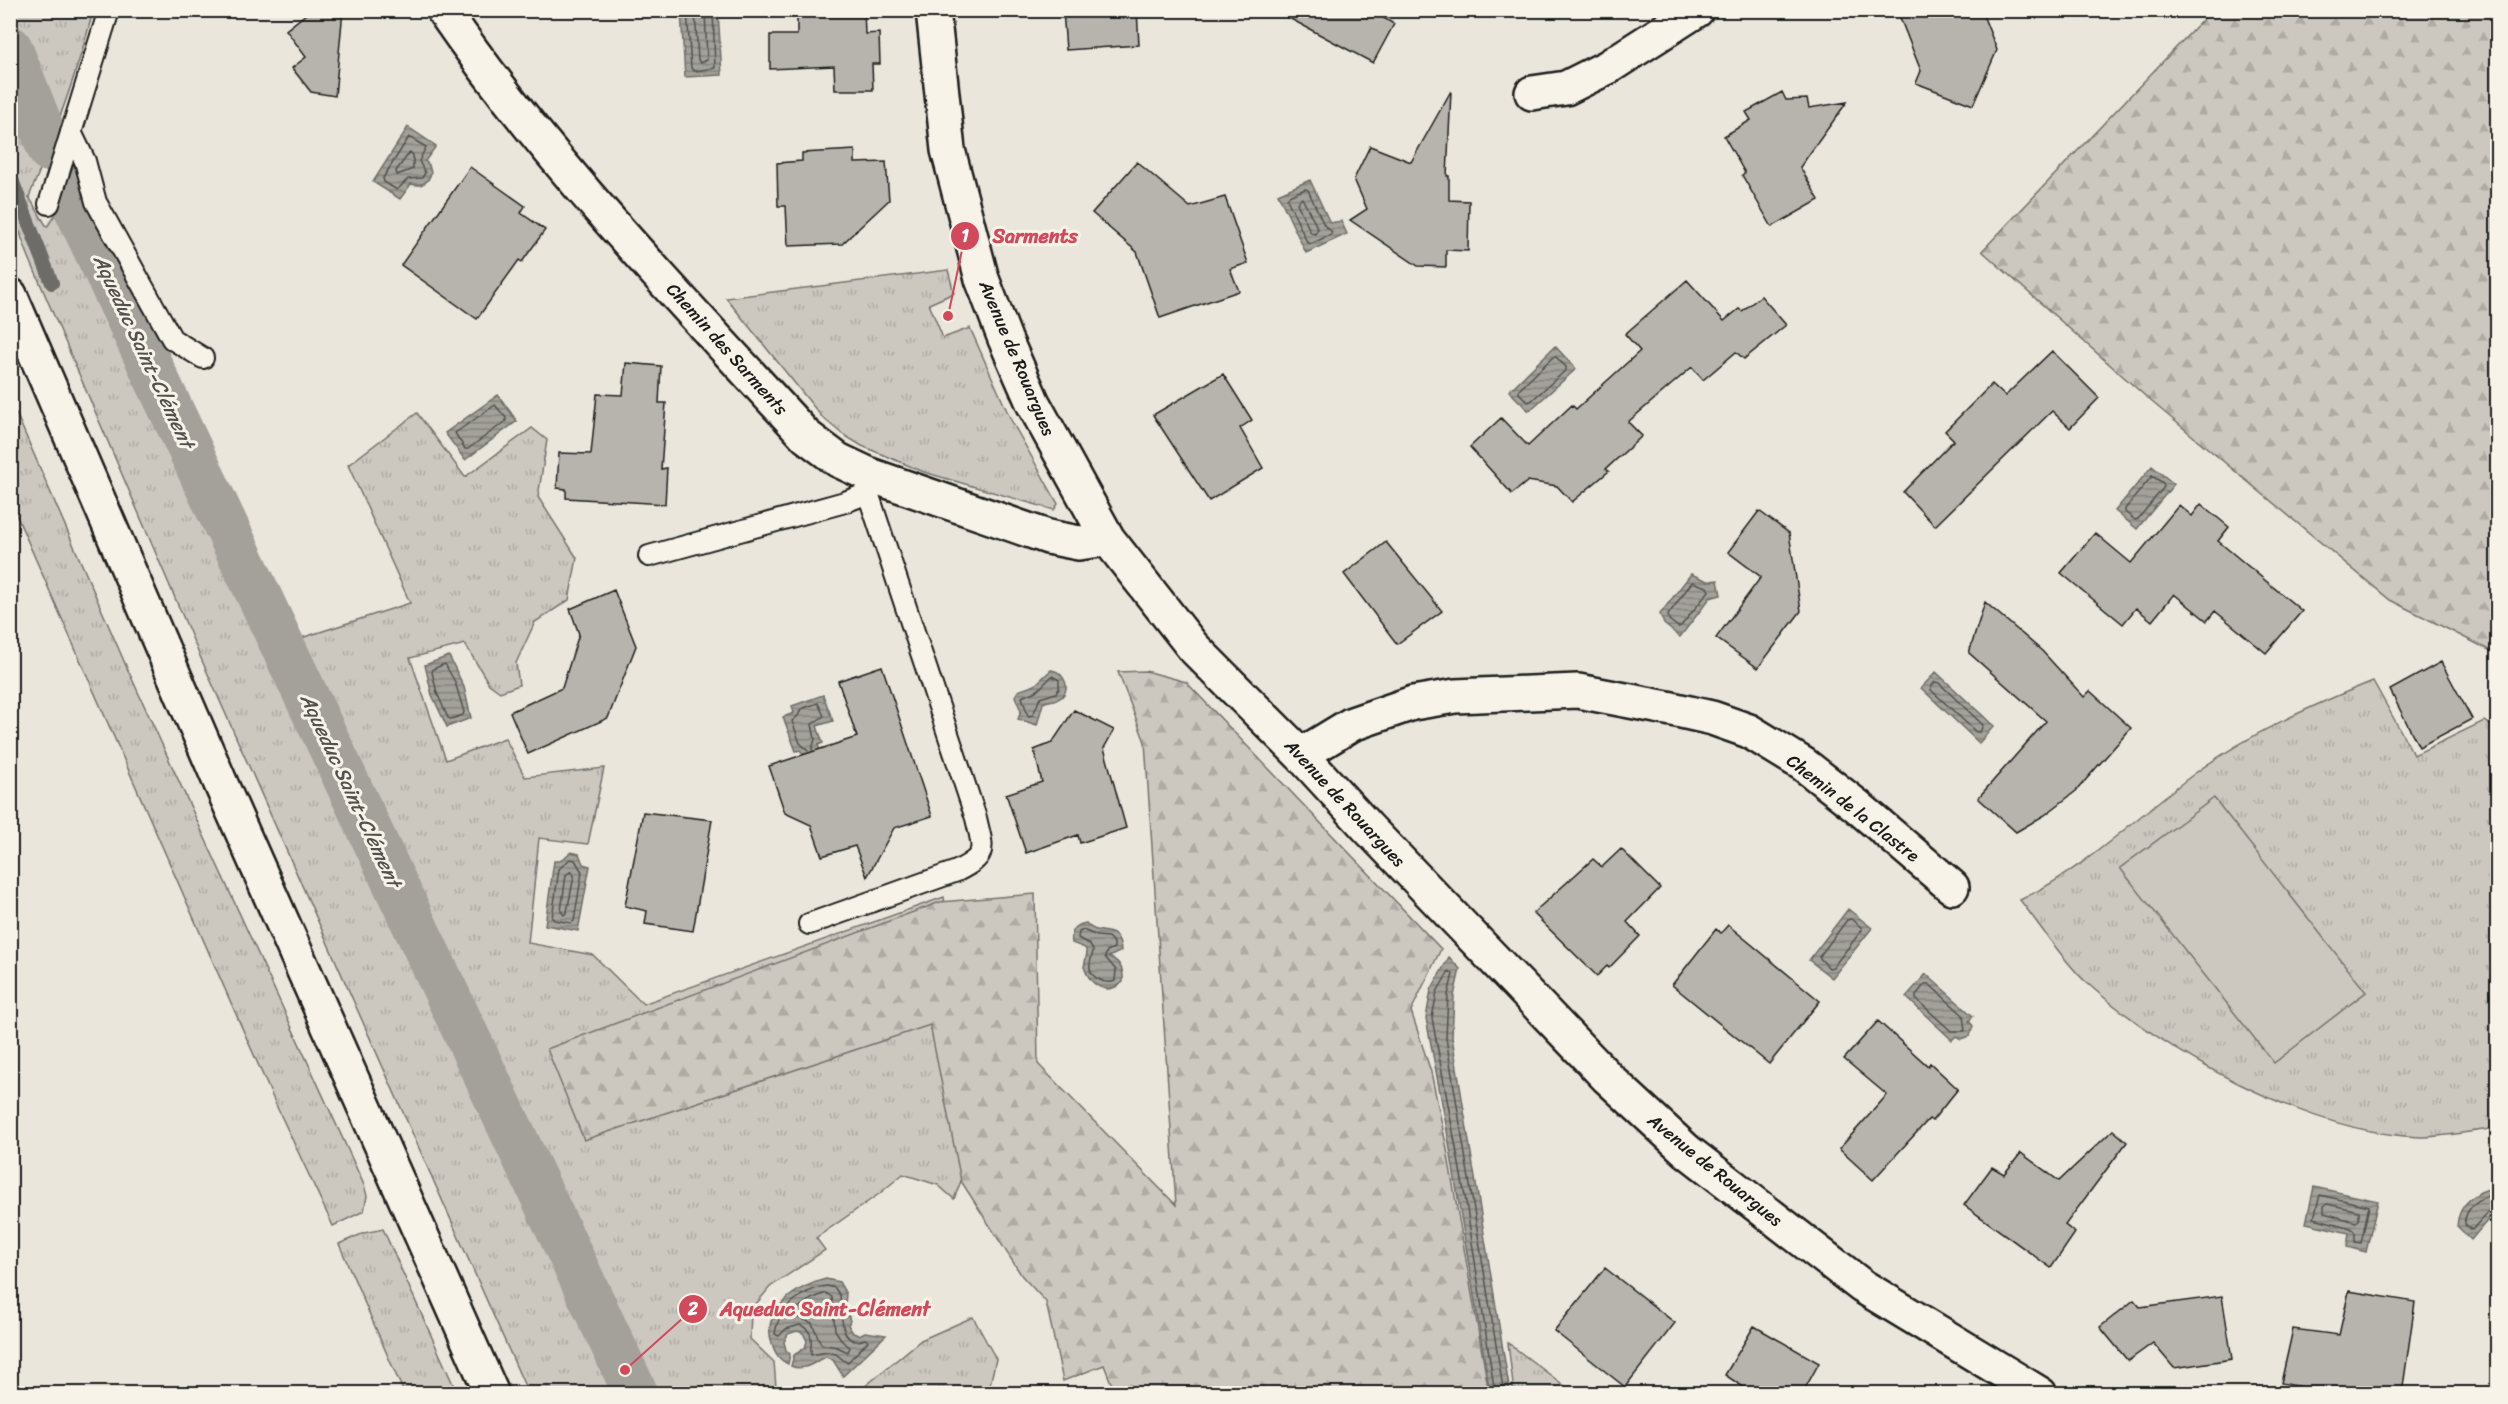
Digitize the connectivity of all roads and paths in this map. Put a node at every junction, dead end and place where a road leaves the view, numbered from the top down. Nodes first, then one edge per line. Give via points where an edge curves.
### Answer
1 (109, 10) edge
2 (443, 10) edge
3 (933, 10) edge
4 (1696, 10) edge
5 (1532, 93) dead end
6 (71, 132) junction
7 (49, 204) dead end
8 (10, 295) edge
9 (203, 358) dead end
10 (869, 484) junction
11 (1108, 539) junction
12 (649, 556) dead end
13 (1301, 755) junction
14 (1952, 887) dead end
15 (809, 924) dead end
16 (492, 1394) edge
17 (2040, 1394) edge

1 - 6 lane
2 - 10 street, Chemin des Sarments via 507,97 615,226 806,436
3 - 11 street, Avenue de Rouargues via 948,150 982,279 1033,403
4 - 5 street via 1608,67 1566,88
6 - 7 lane
6 - 9 lane via 85,161 96,202 172,339
8 - 16 street via 219,780
10 - 11 street, Chemin des Sarments via 1048,537 1079,543
10 - 12 lane via 845,502
10 - 15 lane via 976,818 982,848 975,862 957,871
11 - 13 street, Avenue de Rouargues via 1193,647
13 - 14 street, Chemin de la Clastre via 1352,724 1413,703 1455,696 1578,691 1672,709 1749,731 1803,764
13 - 17 street, Avenue de Rouargues via 1608,1078 1687,1151 1862,1286

